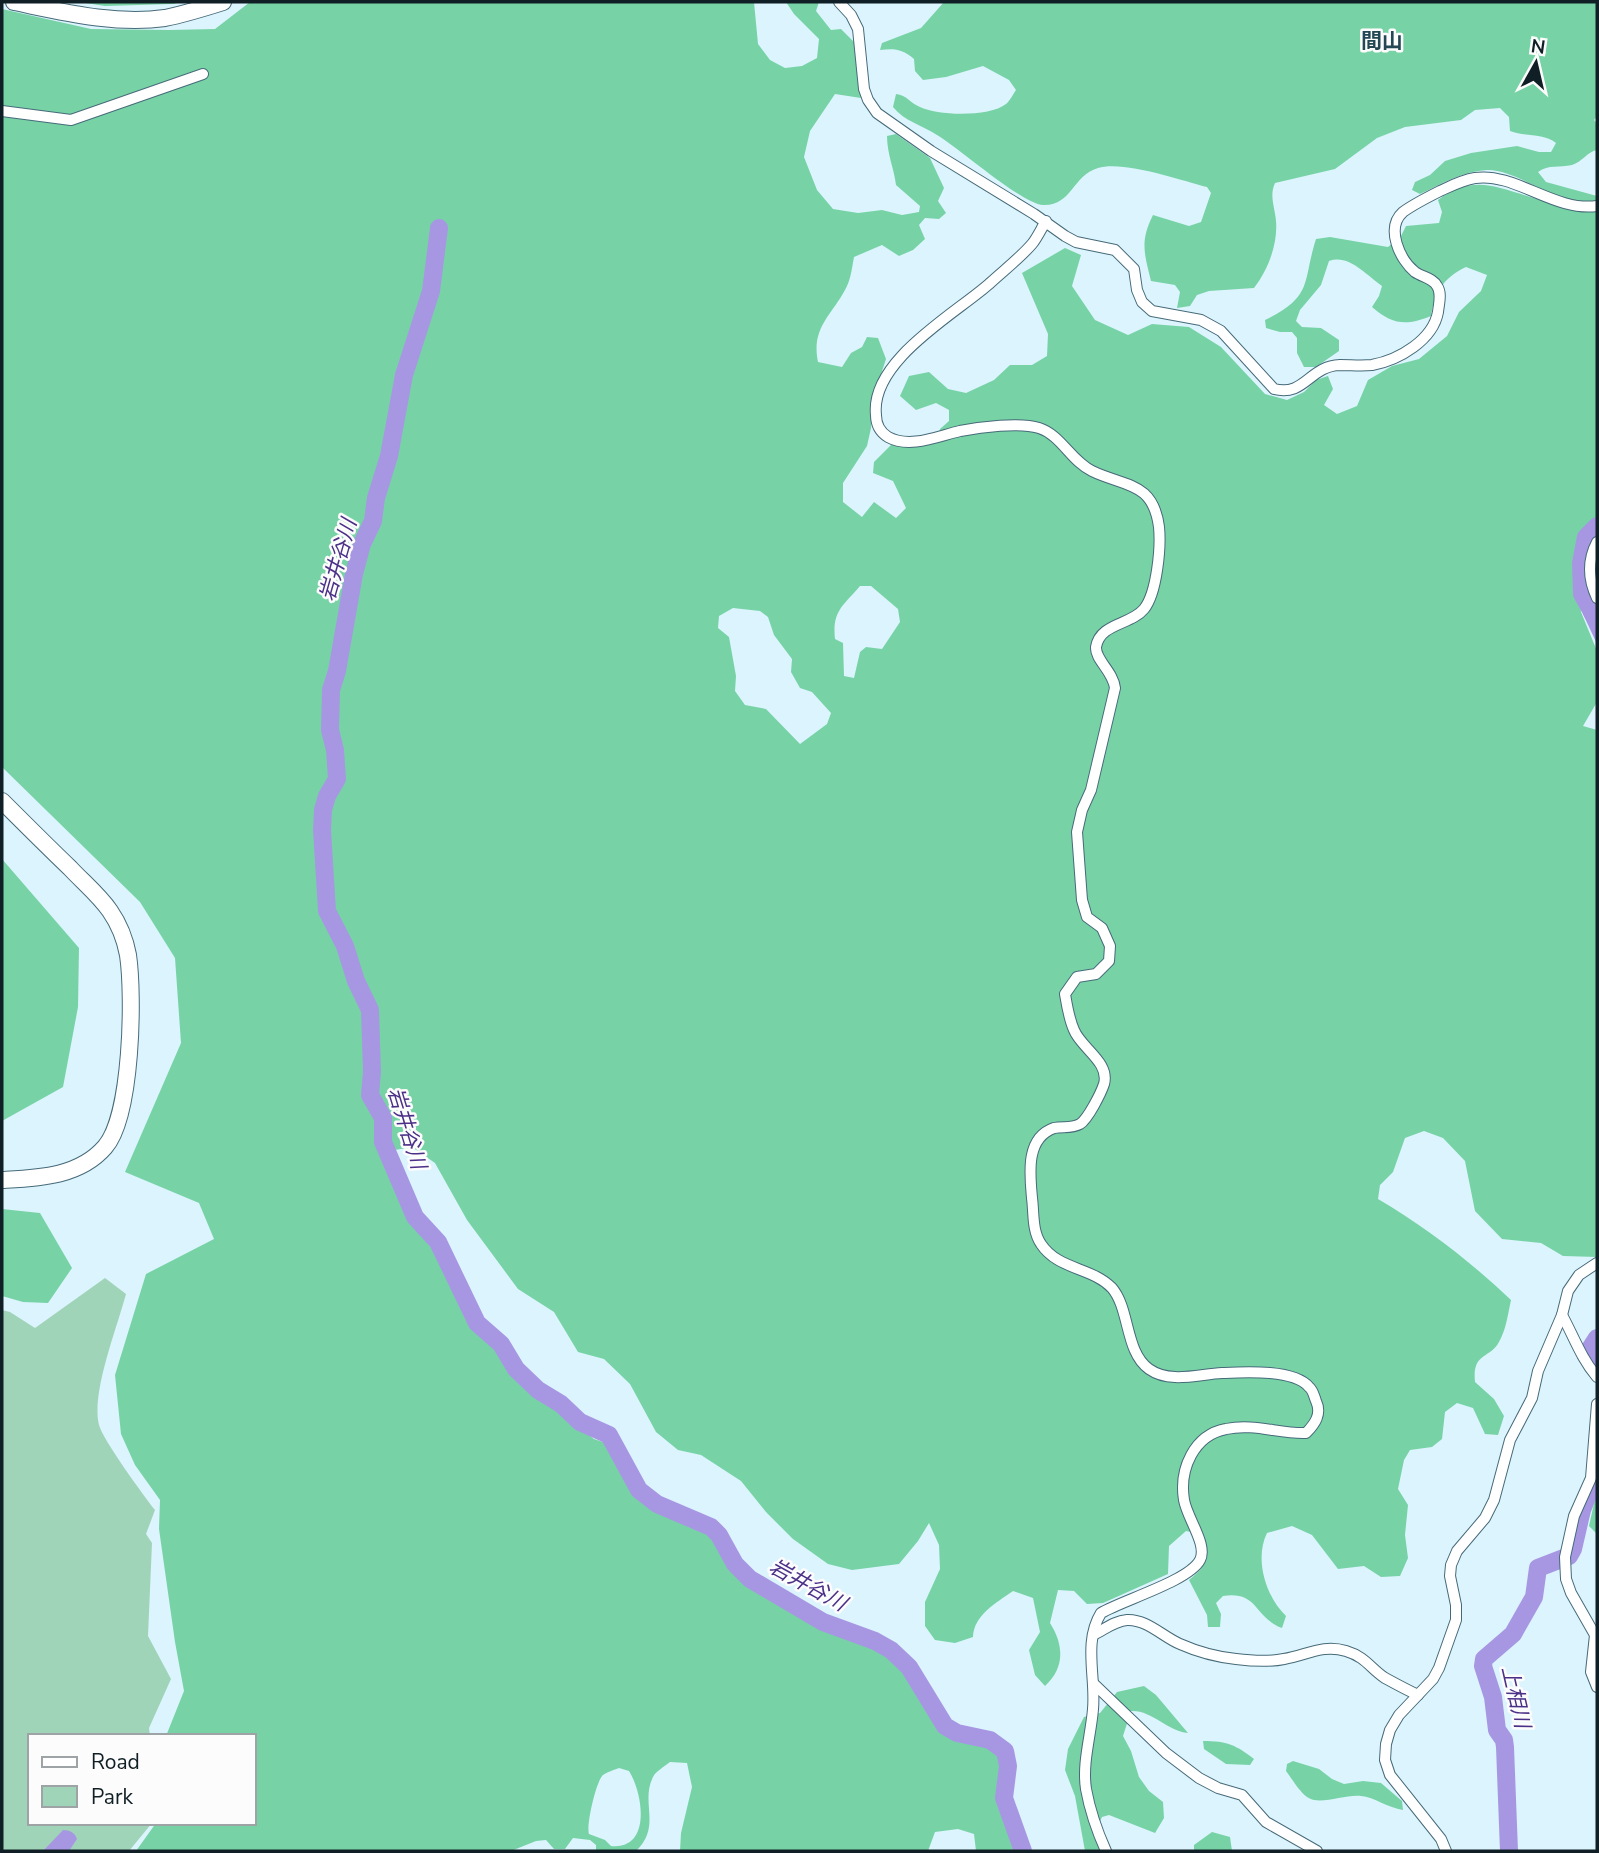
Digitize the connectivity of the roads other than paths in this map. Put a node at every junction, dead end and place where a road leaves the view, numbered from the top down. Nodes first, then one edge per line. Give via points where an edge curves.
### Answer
1 (14, 2) edge
2 (223, 2) edge
3 (839, 2) edge
4 (203, 74) dead end
5 (2, 111) edge
6 (1597, 206) edge
7 (1046, 221) junction
8 (1597, 542) edge
9 (1597, 598) edge
10 (2, 801) edge
11 (2, 1180) edge
12 (1597, 1263) edge
13 (1562, 1315) junction
14 (1597, 1377) edge
15 (1597, 1404) edge
16 (1093, 1635) junction
17 (1094, 1685) junction
18 (1597, 1687) edge
19 (1418, 1695) junction
20 (1106, 1851) edge
21 (1317, 1851) edge
22 (1446, 1851) edge

1 - 2 street via 85,17 123,19 163,18
3 - 7 street via 858,29 864,89 877,113
4 - 5 street via 71,120
6 - 7 street via 1573,205 1506,181 1476,178 1404,211 1397,218 1394,235 1412,269 1431,279 1440,295 1431,332 1385,361 1334,366 1285,391 1265,381 1221,331 1194,318 1152,311 1142,302 1134,270 1115,250 1076,242
7 - 16 street via 1032,244 895,363 884,378 875,412 878,427 901,441 923,441 978,428 1041,429 1090,471 1146,493 1156,513 1158,560 1150,598 1143,610 1102,633 1097,642 1096,651 1114,676 1115,688 1077,832 1082,900 1087,918 1102,928 1110,946 1109,961 1096,974 1077,977 1065,994 1074,1032 1104,1072 1104,1083 1082,1123 1049,1131 1034,1150 1028,1164 1036,1232 1041,1244 1066,1266 1097,1277 1113,1289 1134,1347 1148,1368 1181,1377 1281,1374 1303,1381 1318,1406 1316,1423 1306,1433 1288,1434 1264,1427 1223,1429 1192,1450 1183,1485 1189,1515 1203,1546 1200,1560 1174,1580 1101,1613
8 - 9 street via 1589,573
10 - 11 street via 110,911 127,953 130,1007 126,1085 121,1113 106,1146 73,1170 44,1178
12 - 13 street via 1579,1275 1568,1291
13 - 14 street via 1581,1357
13 - 19 street via 1538,1371 1532,1398 1515,1428 1494,1500 1451,1564 1456,1620 1439,1668
15 - 18 street via 1591,1478 1574,1516 1565,1560 1571,1593 1595,1635 1591,1672
16 - 17 street
16 - 19 street via 1128,1620 1206,1654 1238,1660 1265,1661 1313,1650 1343,1650 1361,1656 1383,1676
17 - 20 street via 1086,1787
17 - 21 street via 1199,1778 1242,1795 1266,1822
19 - 22 street via 1390,1730 1385,1760 1390,1775

